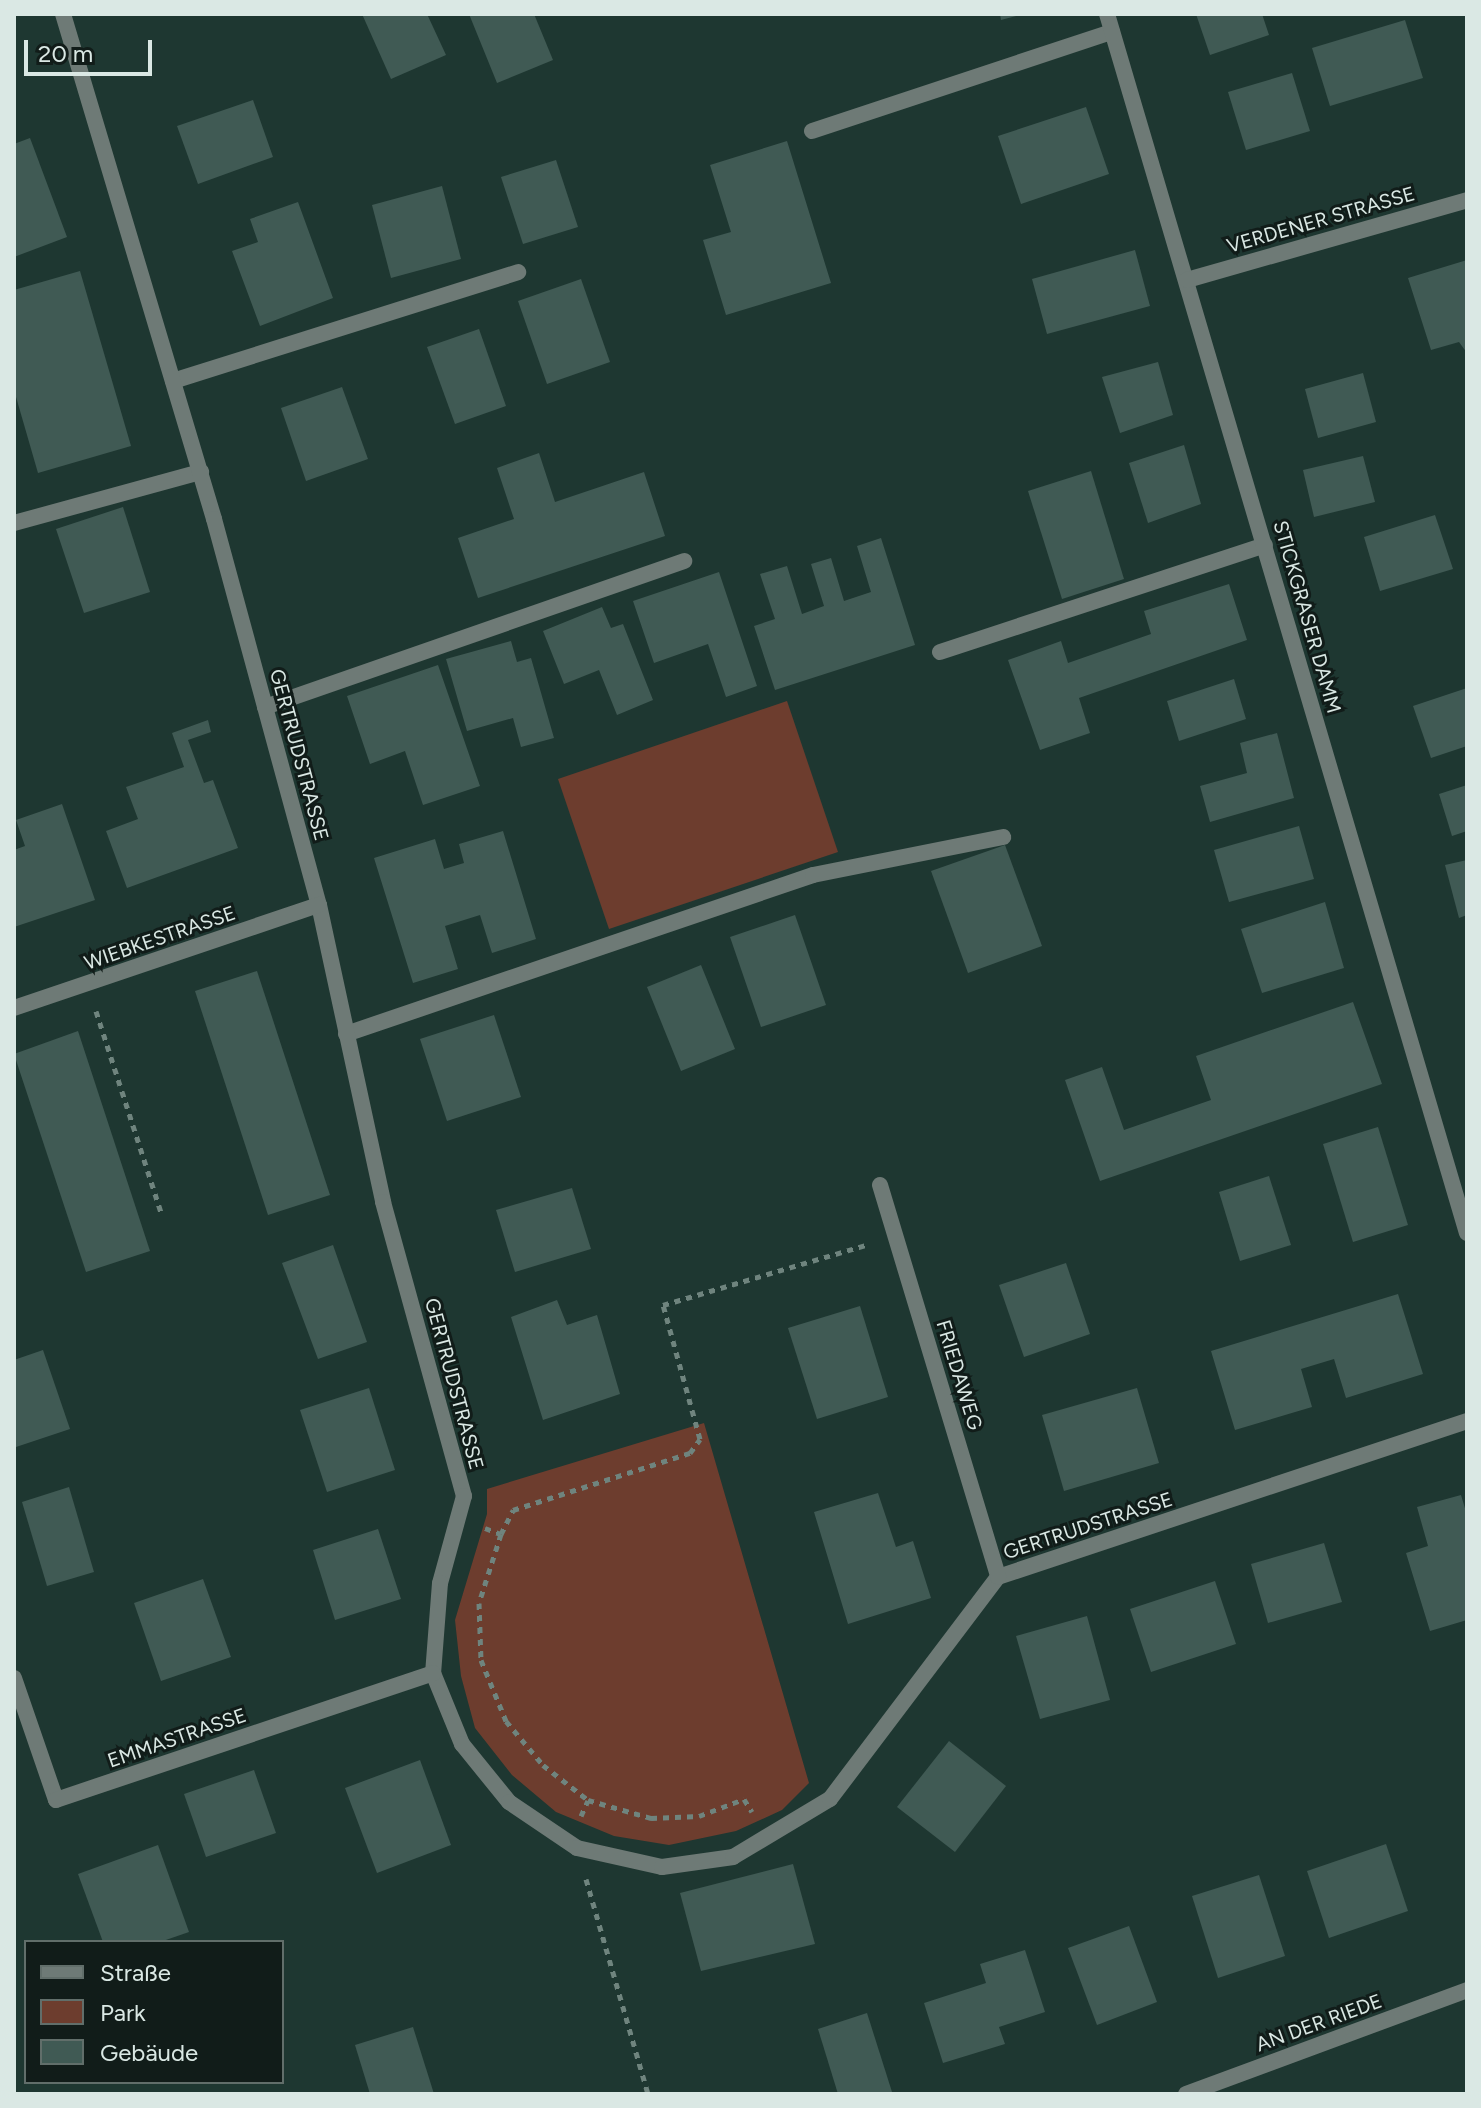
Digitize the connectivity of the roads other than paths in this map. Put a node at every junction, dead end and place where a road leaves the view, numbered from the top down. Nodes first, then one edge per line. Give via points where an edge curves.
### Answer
1 (63, 14) edge
2 (1107, 14) edge
3 (1112, 32) junction
4 (812, 131) dead end
5 (1467, 200) edge
6 (518, 272) dead end
7 (1187, 280) junction
8 (173, 381) junction
9 (201, 472) junction
10 (14, 523) edge
11 (1265, 545) junction
12 (684, 561) dead end
13 (940, 652) dead end
14 (265, 707) junction
15 (1003, 837) dead end
16 (319, 905) junction
17 (14, 1008) edge
18 (346, 1034) junction
19 (880, 1185) dead end
20 (1467, 1233) edge
21 (1467, 1421) edge
22 (998, 1577) junction
23 (433, 1673) junction
24 (14, 1678) edge
25 (1467, 1990) edge
26 (1186, 2094) edge

1 - 8 street, GERTRUDSTRASSE
2 - 3 street, STICKGRASER DAMM
3 - 4 street
3 - 7 street, STICKGRASER DAMM
5 - 7 street, VERDENER STRASSE
6 - 8 street
7 - 11 street, STICKGRASER DAMM
8 - 9 street, GERTRUDSTRASSE
9 - 10 street
9 - 14 street, GERTRUDSTRASSE
11 - 13 street
11 - 20 street, STICKGRASER DAMM
12 - 14 street
14 - 16 street, GERTRUDSTRASSE
15 - 18 street via 813,875
16 - 17 street, WIEBKESTRASSE
16 - 18 street, GERTRUDSTRASSE
18 - 23 street, GERTRUDSTRASSE via 383,1202 464,1496 440,1583
19 - 22 street, FRIEDAWEG
21 - 22 street, GERTRUDSTRASSE
22 - 23 street, GERTRUDSTRASSE via 830,1799 733,1857 662,1867 572,1845 509,1802 462,1744
23 - 24 street, EMMASTRASSE via 56,1800
25 - 26 street, AN DER RIEDE

